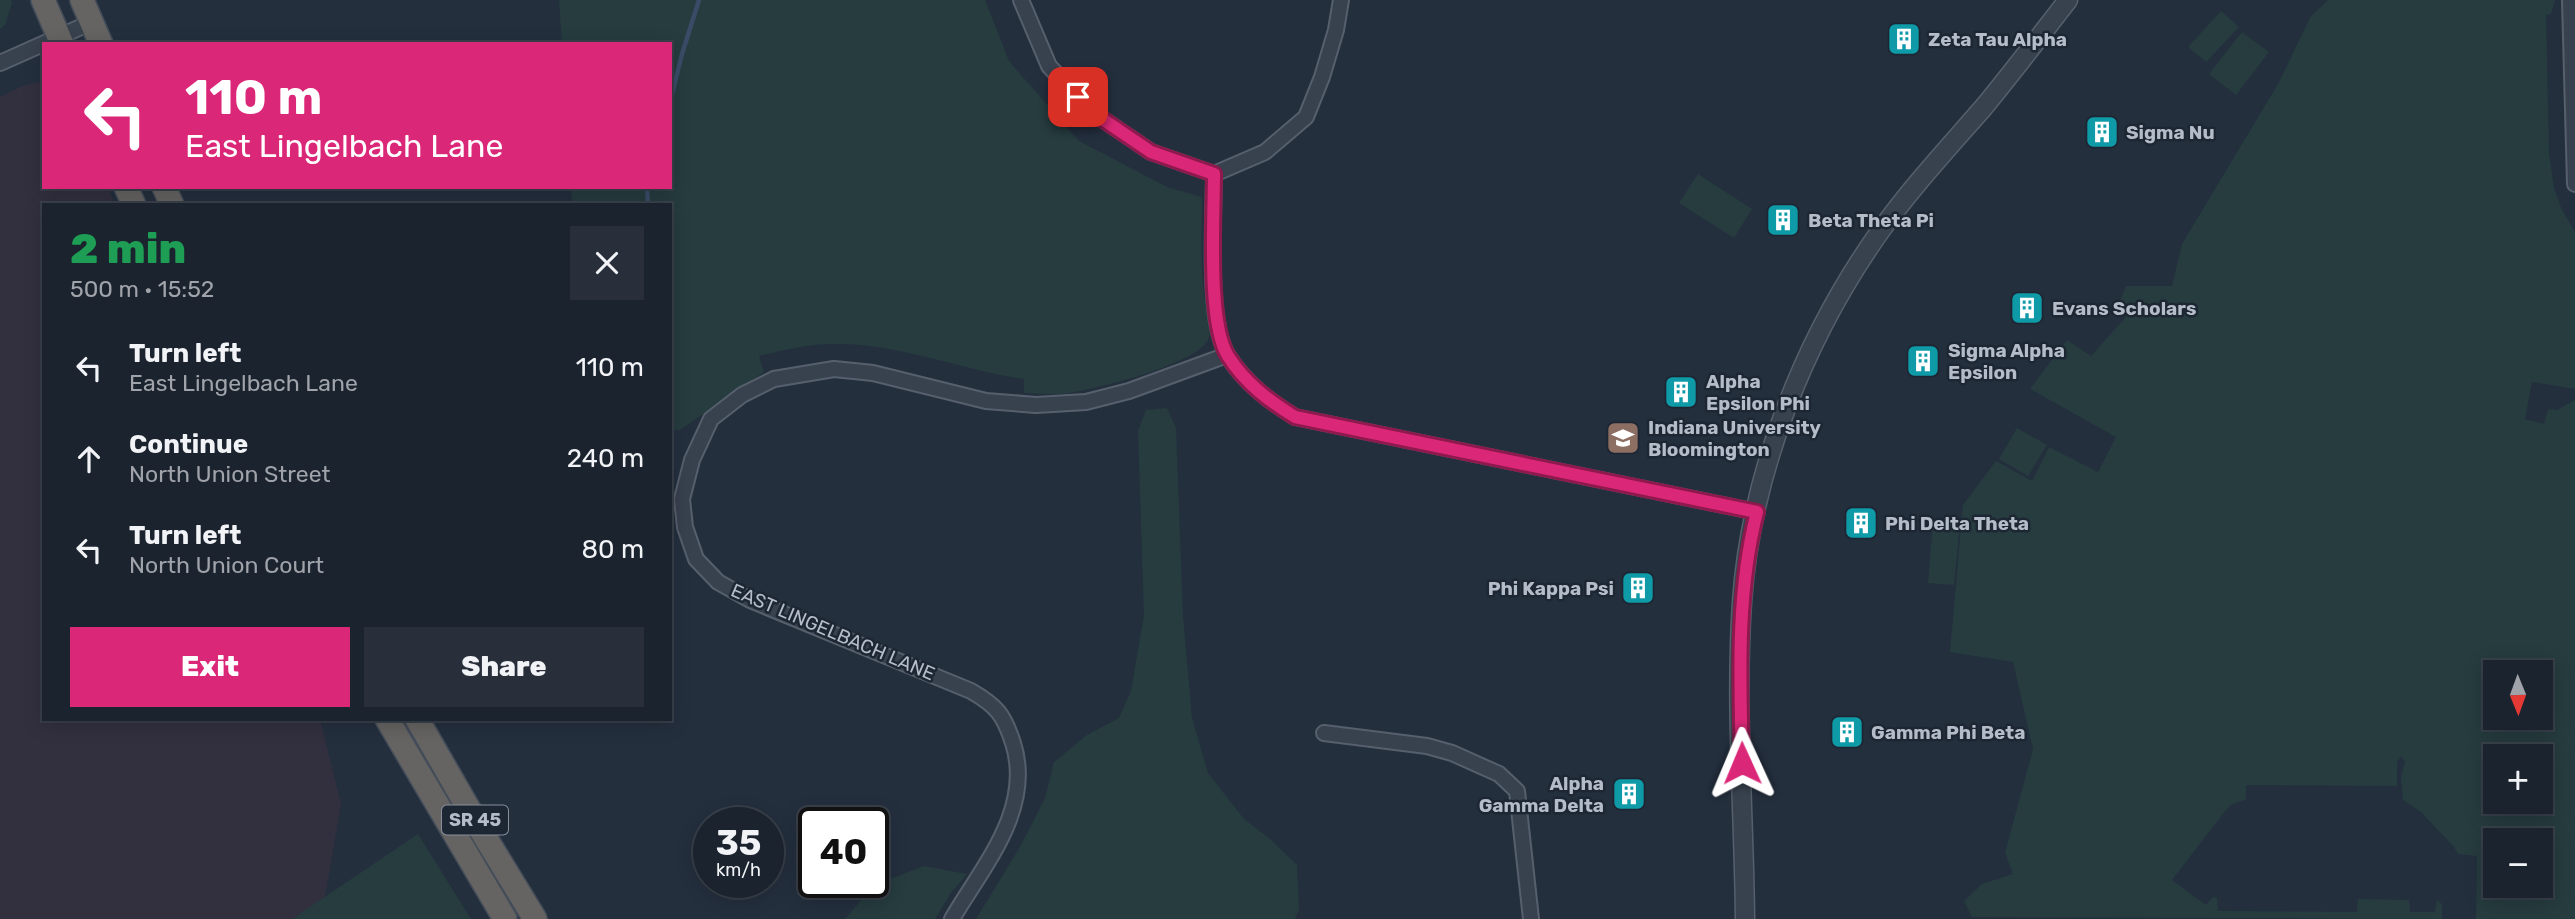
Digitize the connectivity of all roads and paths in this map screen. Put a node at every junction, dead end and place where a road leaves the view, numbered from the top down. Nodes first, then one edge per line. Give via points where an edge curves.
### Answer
1 (43, 0) edge
2 (82, 0) edge
3 (1021, 0) edge
4 (1341, 0) edge
5 (2068, 0) edge
6 (2570, 0) edge
7 (92, 22) junction
8 (61, 40) edge
9 (100, 42) edge
10 (42, 47) edge
11 (0, 63) edge
12 (1214, 174) junction
13 (2575, 184) edge
14 (1227, 355) junction
15 (1757, 512) junction
16 (388, 721) edge
17 (418, 721) edge
18 (1324, 733) dead end
19 (505, 919) edge
20 (535, 919) edge
21 (952, 919) edge
22 (1531, 919) edge
23 (1745, 919) edge

1 - 8 highway
2 - 7 highway
3 - 12 street via 1049,66 1092,112 1151,152
4 - 12 street via 1322,77 1306,117 1265,152
5 - 15 street via 1882,229 1831,307 1786,411
6 - 13 street
7 - 8 street
7 - 9 highway
10 - 11 street
12 - 14 street via 1214,299
14 - 15 street via 1260,395 1295,417
14 - 21 street, EAST LINGELBACH LANE via 1129,391 1086,402 1036,405 986,401 873,373 834,369 774,379 711,419 692,460 682,499 696,559 718,582 750,600 971,691 993,704 1009,729 1019,782 1012,812 984,870
15 - 23 street via 1742,600
16 - 19 highway, SR 45
17 - 20 highway, SR 45
18 - 22 street via 1427,746 1499,774 1517,791

